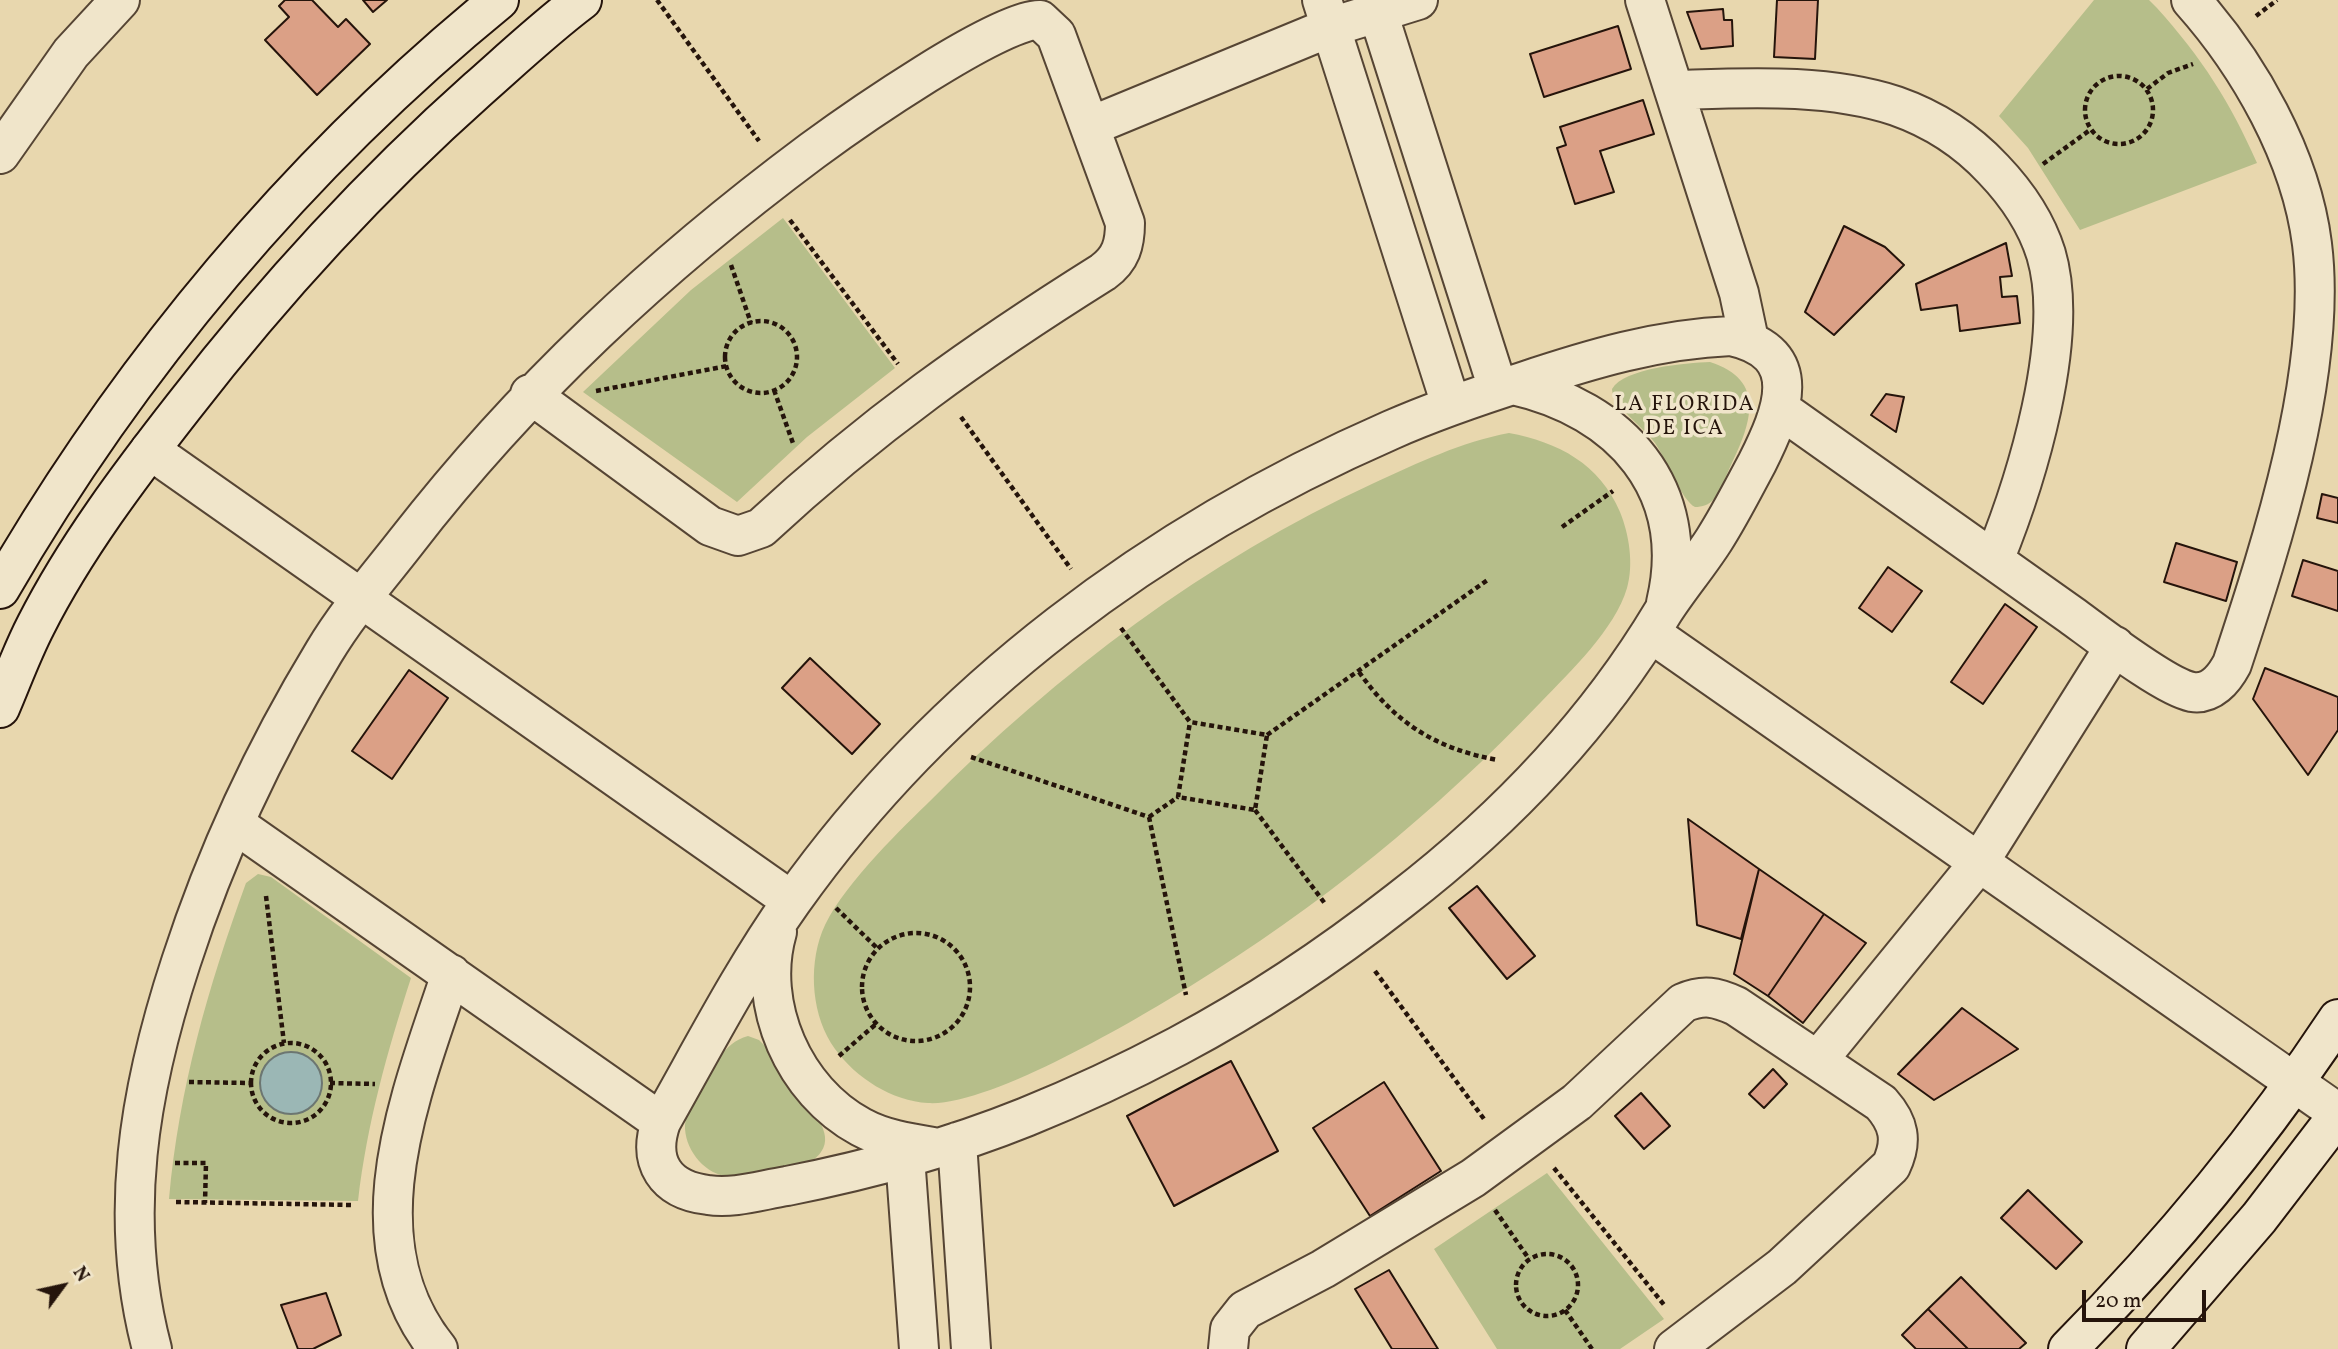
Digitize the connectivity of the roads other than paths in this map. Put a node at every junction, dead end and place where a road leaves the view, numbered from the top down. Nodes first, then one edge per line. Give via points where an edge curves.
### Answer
1 (120, 0) edge
2 (499, 0) edge
3 (582, 0) edge
4 (1418, 0) edge
5 (1645, 0) edge
6 (2190, 0) edge
7 (1376, 5) edge
8 (1326, 14) edge
9 (1674, 90) junction
10 (1091, 126) junction
11 (0, 154) edge
12 (1749, 340) junction
13 (1505, 387) junction
14 (535, 398) junction
15 (1451, 405) junction
16 (1780, 409) junction
17 (150, 450) junction
18 (1994, 560) junction
19 (0, 589) edge
20 (359, 600) junction
21 (1658, 623) junction
22 (36, 625) junction
23 (2115, 646) junction
24 (0, 656) edge
25 (0, 708) edge
26 (235, 824) junction
27 (1978, 864) junction
28 (787, 909) junction
29 (451, 974) junction
30 (2338, 1019) edge
31 (1818, 1060) junction
32 (2292, 1083) junction
33 (2338, 1114) edge
34 (661, 1122) junction
35 (926, 1148) junction
36 (1682, 1343) edge
37 (152, 1349) edge
38 (438, 1349) edge
39 (919, 1349) edge
40 (971, 1349) edge
41 (1227, 1349) edge
42 (2068, 1349) edge
43 (2146, 1349) edge

1 - 11 street via 64,61
2 - 19 street via 355,128 238,255 142,376 49,509
3 - 17 street via 438,125 342,219 226,351
4 - 7 street
5 - 9 street
6 - 23 street via 2245,74 2290,162 2312,243 2314,327 2278,511 2227,673 2212,688 2191,692
7 - 8 street
7 - 13 street
8 - 10 street
8 - 15 street
9 - 12 street via 1739,293
9 - 18 street via 1794,90 1893,106 1926,117 1955,136 2010,187 2046,256 2052,321 2050,359 2033,440
10 - 14 street via 1056,35 1040,20 1024,21 894,95 716,224 644,285
10 - 14 street via 1125,223 1125,239 1114,264 937,381 807,485 761,528 738,536 724,533
12 - 13 street via 1707,337 1648,345
12 - 16 street via 1775,362 1784,394
13 - 15 street
13 - 21 street via 1546,392 1606,423 1644,468 1662,502 1672,556
14 - 20 street via 437,501
15 - 28 street via 1265,489 1157,555 1033,646 928,742 821,863
16 - 18 street
16 - 21 street via 1727,520
17 - 20 street
17 - 22 street
18 - 23 street
20 - 26 street via 291,710
20 - 28 street
21 - 27 street
21 - 35 street via 1625,673 1545,768 1450,859 1350,938 1240,1012 1080,1094
22 - 24 street
22 - 25 street
23 - 27 street
26 - 29 street
26 - 37 street via 169,998 136,1162 136,1273
27 - 31 street
27 - 32 street
28 - 34 street
28 - 35 street via 771,969 781,1031 794,1062 835,1109 859,1126
29 - 34 street
29 - 38 street via 411,1102 392,1205 397,1269 409,1305
30 - 32 street
31 - 36 street via 1881,1103 1893,1117 1899,1151 1891,1166 1791,1260
31 - 41 street via 1736,1006 1699,996 1670,1013 1611,1073 1473,1178 1323,1269 1245,1310 1230,1329
32 - 33 street
32 - 42 street via 2163,1246
33 - 43 street via 2251,1227
34 - 35 street via 655,1152 659,1166 678,1186 709,1196 810,1181
35 - 39 street
35 - 40 street

